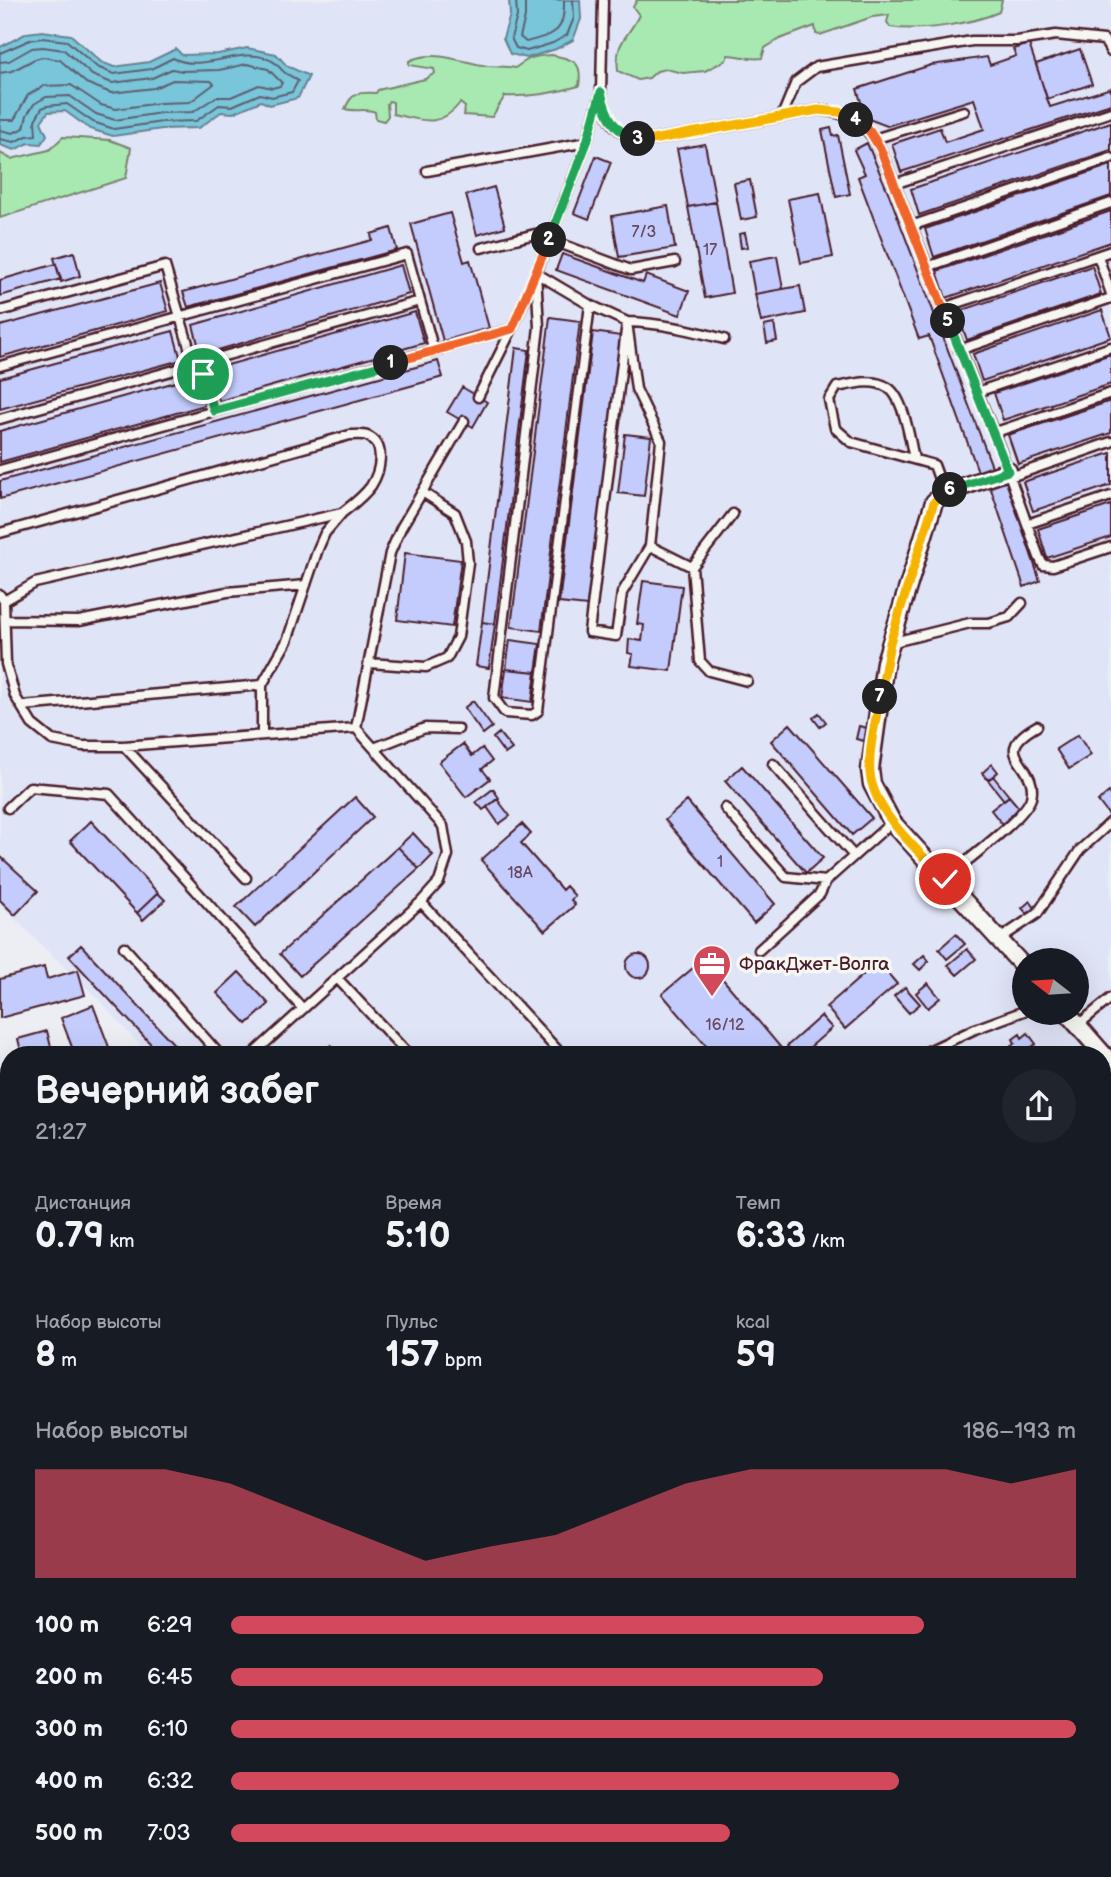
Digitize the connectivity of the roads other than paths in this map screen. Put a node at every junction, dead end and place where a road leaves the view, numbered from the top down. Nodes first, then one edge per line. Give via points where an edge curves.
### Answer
1 (603, 0) edge
2 (1107, 40) edge
3 (1111, 52) edge
4 (601, 92) junction
5 (964, 111) dead end
6 (1111, 112) edge
7 (782, 116) junction
8 (874, 139) junction
9 (587, 142) junction
10 (1111, 158) edge
11 (428, 171) dead end
12 (894, 184) junction
13 (1111, 203) edge
14 (911, 226) junction
15 (549, 240) junction
16 (481, 248) dead end
17 (1111, 251) edge
18 (1098, 256) junction
19 (675, 262) dead end
20 (927, 267) junction
21 (536, 273) junction
22 (1111, 296) edge
23 (420, 301) junction
24 (590, 305) junction
25 (943, 308) junction
26 (0, 311) edge
27 (180, 317) junction
28 (627, 322) junction
29 (512, 329) junction
30 (723, 339) dead end
31 (1111, 346) edge
32 (959, 350) junction
33 (434, 351) junction
34 (197, 364) junction
35 (0, 366) edge
36 (976, 392) junction
37 (1111, 393) edge
38 (478, 397) dead end
39 (214, 411) junction
40 (0, 419) edge
41 (464, 421) dead end
42 (993, 433) junction
43 (1111, 442) edge
44 (914, 459) junction
45 (0, 470) edge
46 (1009, 474) junction
47 (422, 492) junction
48 (944, 493) junction
49 (1111, 496) edge
50 (342, 513) junction
51 (733, 514) dead end
52 (1027, 524) junction
53 (0, 533) edge
54 (650, 546) junction
55 (1111, 547) edge
56 (692, 567) junction
57 (306, 585) junction
58 (2, 598) edge
59 (1022, 603) dead end
60 (5, 620) junction
61 (890, 643) junction
62 (369, 663) junction
63 (747, 681) dead end
64 (262, 685) junction
65 (22, 706) junction
66 (1037, 726) dead end
67 (356, 728) junction
68 (458, 729) dead end
69 (262, 736) junction
70 (124, 746) junction
71 (374, 748) junction
72 (773, 764) dead end
73 (8, 808) dead end
74 (725, 808) dead end
75 (892, 822) junction
76 (1111, 822) edge
77 (854, 856) junction
78 (246, 878) dead end
79 (945, 879) junction
80 (826, 881) junction
81 (421, 902) junction
82 (998, 940) junction
83 (124, 947) dead end
84 (759, 950) dead end
85 (1012, 955) edge
86 (337, 978) junction
87 (1111, 998) edge
88 (303, 1009) junction
89 (1089, 1010) edge
90 (1012, 1015) edge
91 (1078, 1026) edge
92 (212, 1046) edge
93 (262, 1046) edge
94 (401, 1046) edge
95 (554, 1046) edge
96 (939, 1046) edge
97 (1096, 1046) edge

1 - 4 lane
2 - 3 lane
2 - 7 lane via 1056,35 972,41 816,66 796,82
4 - 7 lane via 611,122 636,139
4 - 9 lane
5 - 8 lane
6 - 12 lane
7 - 8 lane via 818,110 840,112 857,120
8 - 12 lane
9 - 11 lane
9 - 15 lane
10 - 14 lane
12 - 14 lane
13 - 20 lane
14 - 20 lane
15 - 16 lane via 535,234
15 - 19 lane via 631,270
15 - 21 lane
17 - 18 lane
18 - 22 lane
18 - 25 lane
20 - 25 lane
21 - 24 lane
21 - 24 lane via 539,327 494,698 505,713 532,715 538,711
21 - 29 lane
22 - 32 lane
23 - 27 lane via 407,254
23 - 33 lane
23 - 34 lane
24 - 28 lane
25 - 32 lane
26 - 27 lane via 165,266
27 - 34 lane
27 - 35 lane
28 - 30 lane via 685,328
28 - 54 lane via 636,390 662,441
28 - 54 lane via 589,632 616,636 622,593
29 - 33 lane
29 - 38 lane
31 - 36 lane
32 - 36 lane
33 - 39 lane
34 - 39 lane
34 - 40 lane
36 - 42 lane
37 - 42 lane
39 - 45 lane
41 - 47 lane
42 - 46 lane
43 - 46 lane
44 - 44 lane via 851,442 835,428 829,400 837,387 862,382 886,386 895,394
44 - 48 lane via 934,465
46 - 48 street
46 - 52 lane
47 - 62 lane via 390,553
47 - 62 lane via 455,513 466,541 468,563 458,637 447,658 426,667
48 - 61 street via 934,502
49 - 52 lane
50 - 53 lane via 371,486 378,472 381,453 366,435 350,435
50 - 57 lane via 321,541
50 - 58 lane via 35,583
51 - 56 lane
52 - 55 lane via 1043,565 1053,566
54 - 56 lane
56 - 63 lane via 700,662 709,671
57 - 60 lane via 227,592 79,621
57 - 64 lane via 287,641
58 - 60 lane
59 - 61 lane via 1009,617
60 - 65 lane via 6,664
61 - 75 street via 870,770 872,784
62 - 67 lane
64 - 65 lane
64 - 69 lane
65 - 70 lane via 32,724 52,740
66 - 79 lane via 1021,735 1014,749 1032,791 1025,811
67 - 69 lane
67 - 71 lane
68 - 71 lane via 425,728
69 - 70 lane
70 - 78 lane
71 - 81 lane via 443,827 448,855 439,883
72 - 77 lane
73 - 88 lane via 30,787 108,794
74 - 80 lane via 786,877
75 - 77 lane
75 - 79 street
76 - 82 lane via 1080,850 1037,914
77 - 80 lane
79 - 82 street
80 - 84 lane via 820,894
81 - 86 lane
81 - 95 lane
82 - 85 street
83 - 92 lane
86 - 88 lane
86 - 94 lane
87 - 89 lane
88 - 93 lane
90 - 96 lane
91 - 97 street

